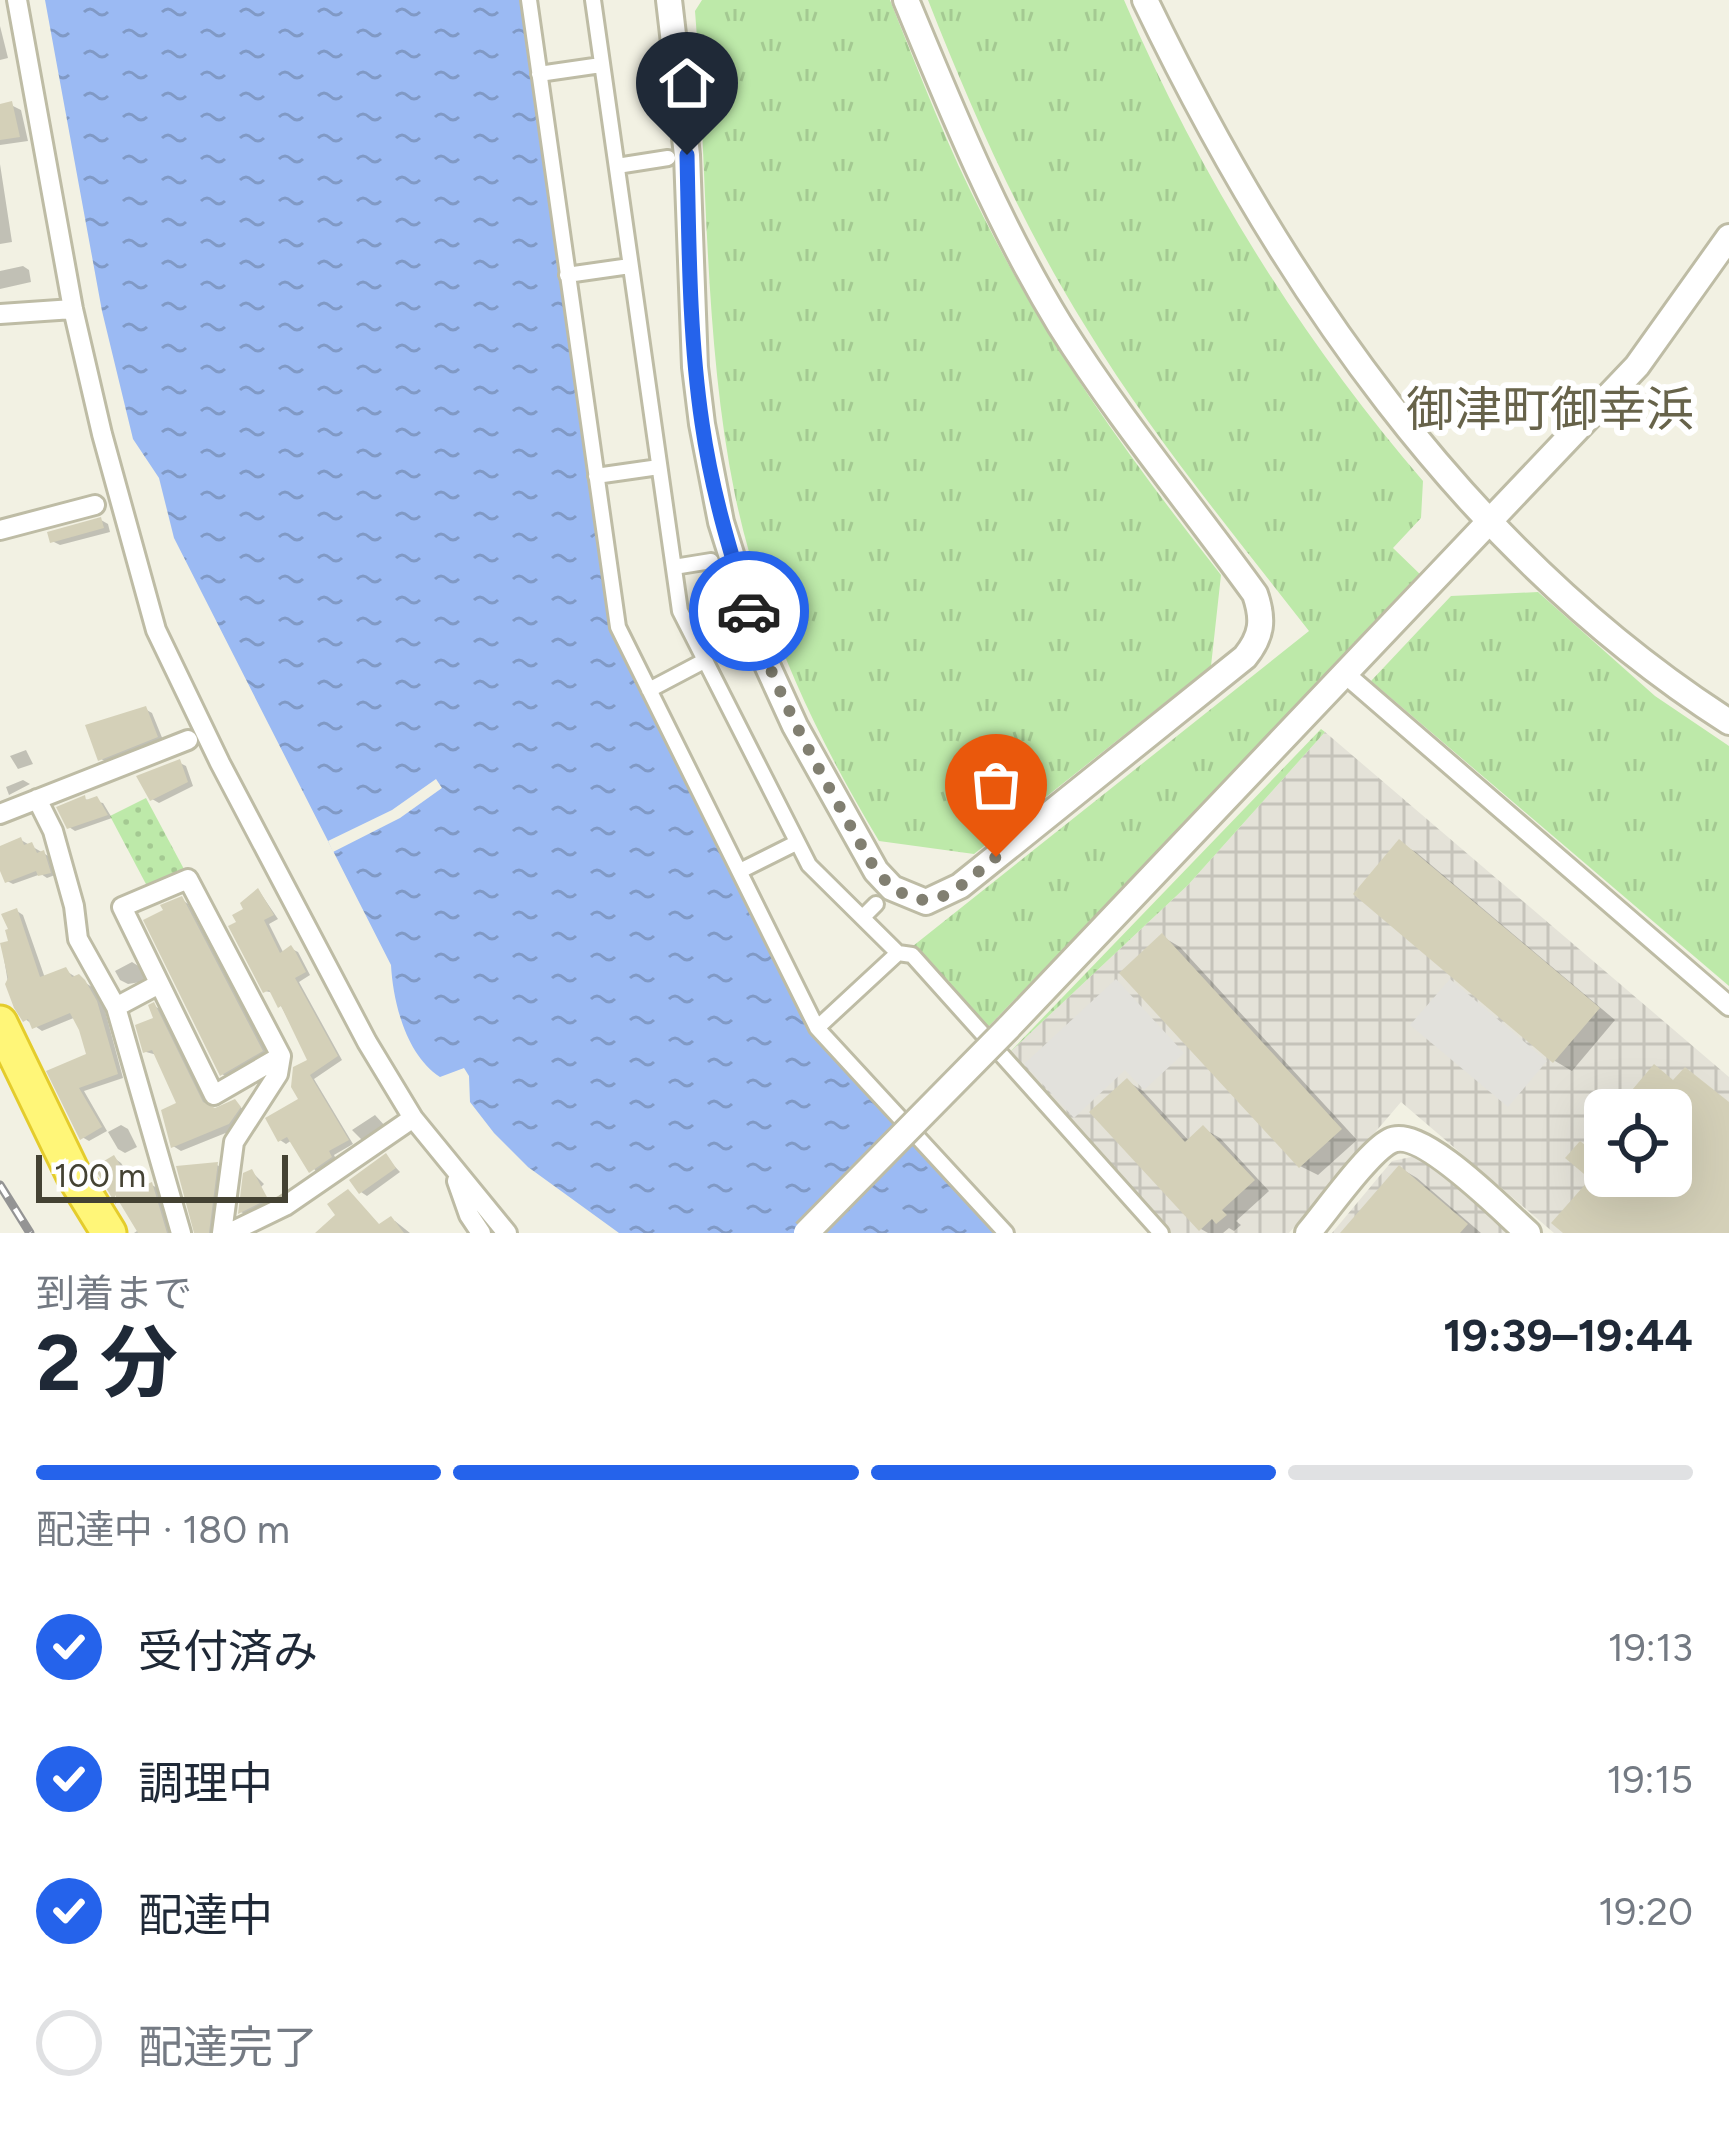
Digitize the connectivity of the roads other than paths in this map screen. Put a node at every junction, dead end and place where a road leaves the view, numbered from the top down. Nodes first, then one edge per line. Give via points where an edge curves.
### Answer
1 (16, 0) edge
2 (529, 0) edge
3 (592, 0) edge
4 (669, 0) edge
5 (906, 0) edge
6 (1145, 0) edge
7 (601, 65) junction
8 (539, 74) junction
9 (668, 158) dead end
10 (617, 166) junction
11 (1729, 237) edge
12 (630, 266) junction
13 (567, 275) junction
14 (73, 309) junction
15 (0, 314) edge
16 (659, 467) junction
17 (596, 476) junction
18 (95, 505) dead end
19 (1491, 520) junction
20 (0, 530) edge
21 (711, 561) dead end
22 (674, 567) junction
23 (704, 661) junction
24 (1344, 674) junction
25 (650, 690) junction
26 (1729, 722) edge
27 (188, 740) dead end
28 (37, 800) junction
29 (0, 814) edge
30 (796, 843) junction
31 (740, 871) junction
32 (876, 904) dead end
33 (863, 917) junction
34 (898, 953) junction
35 (159, 984) junction
36 (1729, 1006) edge
37 (116, 1007) junction
38 (0, 1023) edge
39 (817, 1028) junction
40 (281, 1057) junction
41 (0, 1066) edge
42 (413, 1118) junction
43 (453, 1171) junction
44 (87, 1233) edge
45 (109, 1233) edge
46 (181, 1233) edge
47 (225, 1233) edge
48 (481, 1233) edge
49 (507, 1233) edge
50 (806, 1233) edge
51 (1006, 1233) edge
52 (1161, 1233) edge
53 (1308, 1233) edge
54 (1528, 1233) edge

1 - 14 street
2 - 8 street
3 - 7 street
4 - 5 street via 687,155 695,367 731,558 795,726 869,859 892,888 926,902 961,886 1245,657 1262,621 1256,594 1058,321 991,199
6 - 19 street via 1281,252 1372,385
7 - 8 street
7 - 10 street
8 - 13 street
9 - 10 street
10 - 12 street
11 - 19 street via 1637,366
12 - 13 street
12 - 16 street
13 - 17 street
14 - 15 street
14 - 42 street via 156,630
16 - 17 street
16 - 22 street
17 - 25 street via 618,627
18 - 20 street
19 - 24 street
19 - 26 street via 1621,645
21 - 22 street
22 - 23 street via 680,611
23 - 25 street
23 - 30 street
24 - 36 street
24 - 50 street, bridge
25 - 31 street
27 - 28 street
28 - 29 street
28 - 37 street via 58,850 78,940
30 - 31 street
30 - 33 street
31 - 39 street
32 - 33 street
33 - 34 street
34 - 39 street
34 - 52 street via 912,955
35 - 37 street
35 - 40 street via 214,1095
35 - 40 street via 122,907 188,879
37 - 46 street
38 - 45 highway
39 - 51 street
40 - 47 street via 234,1142
41 - 44 highway
42 - 43 street
42 - 47 street via 285,1206
43 - 48 street
43 - 49 street
53 - 54 street via 1375,1154 1400,1138 1426,1145

